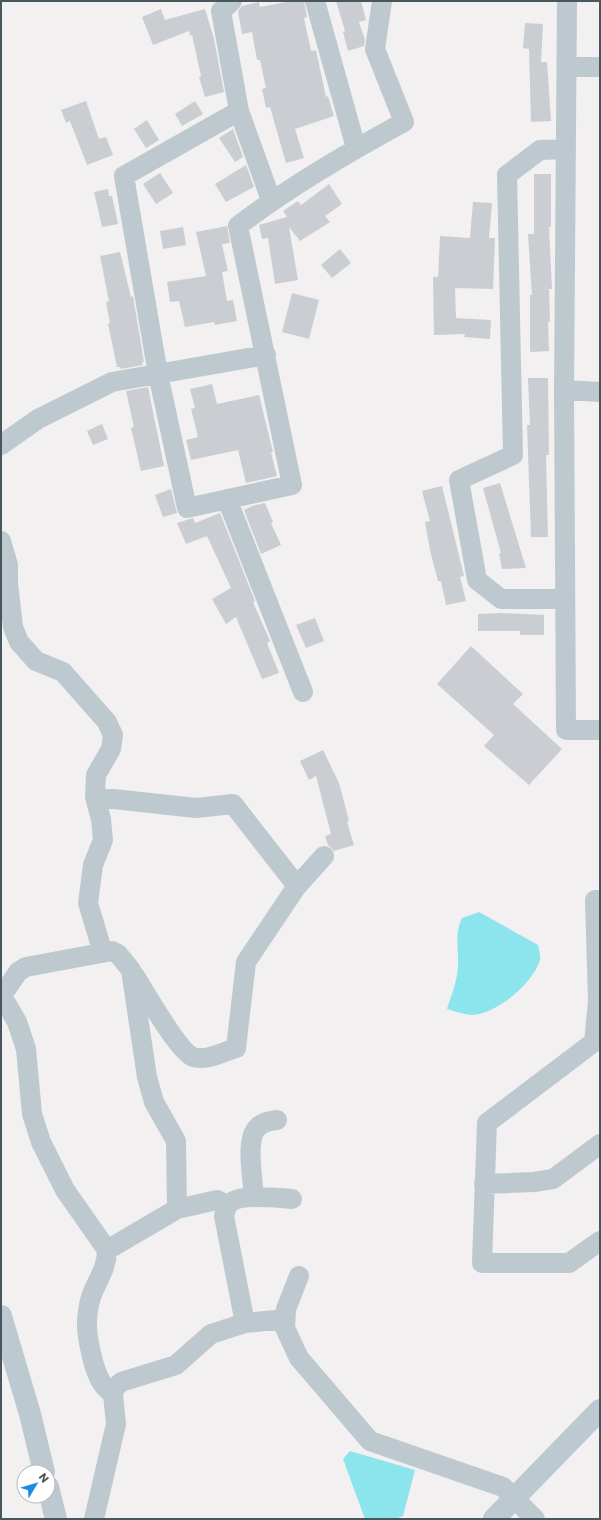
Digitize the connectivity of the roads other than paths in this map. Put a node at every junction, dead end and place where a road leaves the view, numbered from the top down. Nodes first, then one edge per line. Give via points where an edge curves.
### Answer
1 (232, 1) edge
2 (315, 1) edge
3 (382, 1) edge
4 (567, 1) edge
5 (567, 67) junction
6 (600, 67) edge
7 (239, 111) junction
8 (356, 148) junction
9 (566, 148) junction
10 (271, 200) junction
11 (266, 355) junction
12 (158, 374) junction
13 (564, 390) junction
14 (600, 392) edge
15 (1, 445) edge
16 (227, 499) junction
17 (1, 541) edge
18 (565, 599) junction
19 (303, 692) dead end
20 (600, 730) edge
21 (95, 796) junction
22 (324, 856) dead end
23 (297, 886) junction
24 (600, 900) edge
25 (103, 953) junction
26 (131, 970) junction
27 (2, 996) edge
28 (599, 1001) edge
29 (277, 1120) dead end
30 (600, 1144) edge
31 (484, 1184) junction
32 (254, 1197) junction
33 (292, 1199) dead end
34 (227, 1205) junction
35 (177, 1209) junction
36 (600, 1241) edge
37 (107, 1250) junction
38 (299, 1276) dead end
39 (1, 1316) edge
40 (285, 1319) junction
41 (245, 1322) junction
42 (113, 1394) junction
43 (600, 1410) edge
44 (42, 1464) edge
45 (514, 1498) junction
46 (52, 1504) edge
47 (56, 1519) edge
48 (94, 1519) edge
49 (494, 1519) edge
50 (535, 1519) edge

1 - 7 street via 221,11
2 - 8 street
3 - 8 street via 375,48 404,122
4 - 5 street
5 - 6 street
5 - 9 street
7 - 10 street
7 - 12 street via 124,176
8 - 10 street
9 - 13 street
9 - 18 street via 540,150 507,175 513,455 459,480 477,580 501,599
10 - 11 street via 238,226
11 - 12 street
11 - 16 street via 292,485
12 - 15 street via 112,382 38,419
12 - 16 street via 187,508
13 - 14 street
13 - 18 street
16 - 19 street
17 - 21 street via 8,565 13,628 19,642 36,660 63,672 107,722 113,735 111,748 96,775
18 - 20 street via 566,730
21 - 23 street via 196,808 233,804
21 - 25 street via 102,819 104,840 93,865 88,903
22 - 23 street
23 - 26 street via 246,962 236,1048 207,1058 193,1057 178,1043
24 - 28 street via 595,900
25 - 26 street via 112,951 118,954
25 - 27 street via 26,967 18,972
26 - 35 street via 147,1077 154,1102 176,1141
27 - 37 street via 17,1022 26,1049 32,1114 41,1142 65,1190
28 - 31 street via 594,1042 487,1123
29 - 32 street via 257,1127 250,1140
30 - 31 street via 553,1179
31 - 36 street via 482,1263 569,1263
32 - 33 street
32 - 34 street via 234,1200
34 - 35 street via 217,1200
34 - 41 street via 224,1216
35 - 37 street
37 - 42 street via 107,1262 92,1296 86,1321 94,1366 104,1388
38 - 40 street via 286,1309
39 - 44 main road
40 - 41 street
40 - 45 street via 286,1328 299,1358 370,1441 504,1487
41 - 42 street via 211,1334 176,1365 121,1382
42 - 48 street via 116,1424
43 - 45 main road
45 - 49 main road
45 - 50 street
46 - 47 main road

